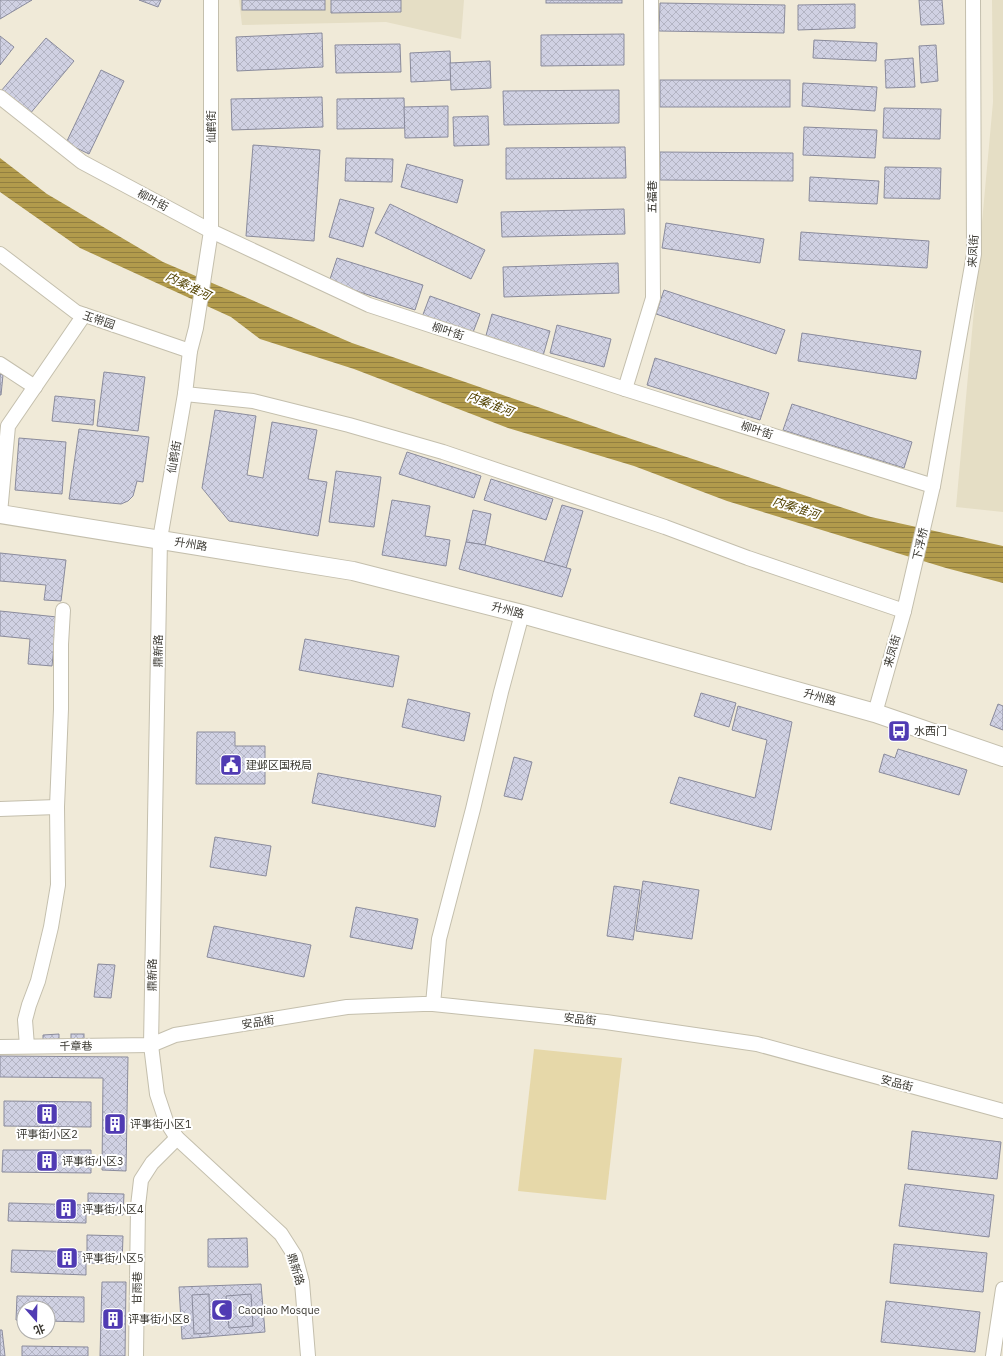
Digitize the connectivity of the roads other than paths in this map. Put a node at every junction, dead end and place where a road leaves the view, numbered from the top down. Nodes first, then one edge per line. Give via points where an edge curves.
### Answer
1 (211, 0) edge
2 (651, 0) edge
3 (973, 0) edge
4 (0, 97) edge
5 (211, 231) junction
6 (0, 254) edge
7 (84, 315) junction
8 (190, 351) junction
9 (0, 364) edge
10 (35, 387) junction
11 (626, 389) junction
12 (185, 394) junction
13 (932, 492) junction
14 (0, 514) edge
15 (160, 539) junction
16 (909, 590) joint
17 (63, 610) dead end
18 (904, 611) junction
19 (522, 614) junction
20 (875, 713) junction
21 (1003, 757) edge
22 (57, 807) junction
23 (0, 809) edge
24 (433, 1004) junction
25 (151, 1045) junction
26 (27, 1046) junction
27 (0, 1047) edge
28 (1003, 1111) edge
29 (177, 1138) junction
30 (1003, 1289) edge
31 (136, 1356) edge
32 (308, 1356) edge
33 (994, 1356) edge

1 - 5 street, 仙鹤街
2 - 11 street, 五福巷 via 653,298
3 - 13 street, 来凤街 via 974,254
4 - 5 street, 柳叶街 via 82,162
5 - 8 street, 仙鹤街
5 - 11 street, 柳叶街 via 369,305
6 - 7 street, 玉带园 via 76,312
7 - 8 street, 玉带园
7 - 10 street
8 - 12 street, 仙鹤街
9 - 10 street
10 - 14 street via 8,426
11 - 13 street, 柳叶街
12 - 15 street, 仙鹤街
12 - 18 street via 253,401 443,452
13 - 16 street, 下浮桥
14 - 15 main road, 升州路
15 - 19 main road, 升州路 via 353,571
15 - 25 street, 鼎新路
16 - 18 street, 来凤街
17 - 22 street
18 - 20 street, 来凤街
19 - 20 main road, 升州路
19 - 24 street via 439,940
20 - 21 main road, 升州路
22 - 23 street
22 - 26 street via 58,885 38,981 25,1020
24 - 25 street, 安品街 via 347,1007 175,1035
24 - 28 street, 安品街 via 606,1022 756,1044
25 - 26 street, 千章巷
25 - 29 street, 鼎新路 via 157,1094 166,1121
26 - 27 street, 千章巷
29 - 31 street, 甘雨巷 via 152,1163 141,1180 138,1206
29 - 32 street, 鼎新路 via 281,1234 295,1256 302,1282
30 - 33 street

